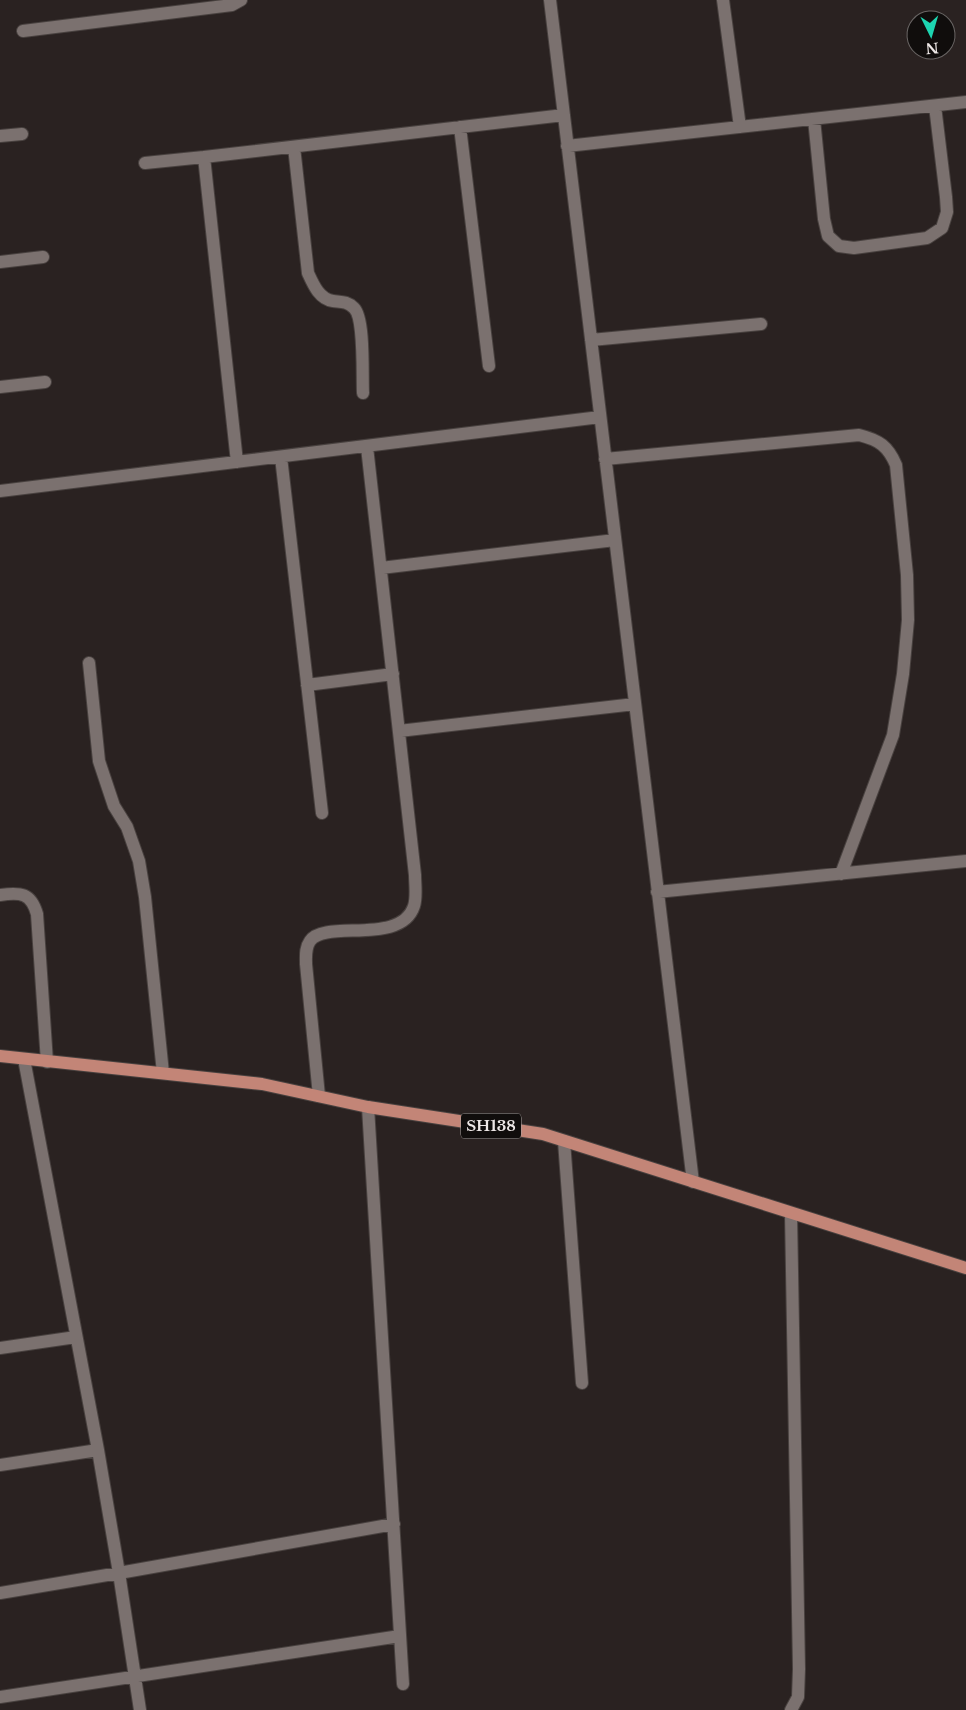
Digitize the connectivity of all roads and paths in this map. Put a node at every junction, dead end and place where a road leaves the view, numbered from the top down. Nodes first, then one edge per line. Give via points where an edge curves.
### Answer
1 (241, 0) edge
2 (550, 0) edge
3 (723, 0) edge
4 (23, 31) dead end
5 (966, 102) edge
6 (935, 106) junction
7 (564, 115) junction
8 (814, 119) junction
9 (460, 127) junction
10 (740, 127) junction
11 (22, 134) dead end
12 (0, 136) edge
13 (567, 146) junction
14 (294, 147) junction
15 (204, 157) junction
16 (145, 163) dead end
17 (43, 257) dead end
18 (0, 262) edge
19 (761, 324) dead end
20 (591, 340) junction
21 (489, 366) dead end
22 (45, 382) dead end
23 (0, 387) edge
24 (362, 393) dead end
25 (600, 417) junction
26 (367, 447) junction
27 (281, 458) junction
28 (605, 459) junction
29 (237, 462) junction
30 (0, 491) edge
31 (615, 540) junction
32 (381, 568) junction
33 (89, 662) dead end
34 (393, 674) junction
35 (307, 685) junction
36 (634, 704) junction
37 (400, 731) junction
38 (322, 813) dead end
39 (966, 861) edge
40 (841, 874) junction
41 (657, 892) junction
42 (0, 895) edge
43 (0, 1056) edge
44 (24, 1059) junction
45 (47, 1062) junction
46 (163, 1073) junction
47 (318, 1096) junction
48 (368, 1107) junction
49 (564, 1141) junction
50 (692, 1182) junction
51 (791, 1214) junction
52 (966, 1268) edge
53 (76, 1337) junction
54 (0, 1348) edge
55 (582, 1383) dead end
56 (98, 1450) junction
57 (0, 1465) edge
58 (394, 1524) junction
59 (119, 1573) junction
60 (0, 1593) edge
61 (400, 1636) junction
62 (135, 1676) junction
63 (403, 1684) dead end
64 (0, 1697) edge
65 (140, 1710) edge
66 (791, 1710) edge

1 - 4 street via 232,5
2 - 7 street
3 - 10 street
5 - 6 street
6 - 8 street
6 - 8 street via 947,212 942,228 927,238 854,248 839,246 828,236
7 - 9 street
7 - 13 street
8 - 10 street
9 - 14 street
9 - 21 street
10 - 13 street
11 - 12 street
13 - 20 street
14 - 15 street
14 - 24 street via 308,273 317,292 331,301 345,301 356,309 360,321
15 - 16 street
15 - 29 street
17 - 18 street
19 - 20 street
20 - 25 street
22 - 23 street
25 - 26 street
25 - 28 street
26 - 27 street
26 - 32 street
27 - 29 street
27 - 35 street
28 - 31 street
28 - 40 street via 859,435 878,440 890,451 896,465 907,575 908,620 902,674 893,735
29 - 30 street
31 - 32 street
31 - 36 street
32 - 34 street
33 - 46 street via 98,761 139,861
34 - 35 street
34 - 37 street
35 - 38 street
36 - 37 street
36 - 41 street
37 - 47 street via 415,875 415,905 407,919 392,927 322,934 311,940 306,950 306,964
39 - 40 street
40 - 41 street
41 - 50 street
42 - 45 street via 25,895 33,901 38,914
43 - 44 main road, SH138
44 - 45 main road, SH138
44 - 53 street
45 - 46 main road, SH138
46 - 47 main road, SH138 via 262,1084
47 - 48 main road, SH138
48 - 49 main road, SH138 via 543,1134
48 - 58 street
49 - 50 main road, SH138
49 - 55 street
50 - 51 main road, SH138
51 - 52 main road, SH138
51 - 66 street via 799,1669 798,1697
53 - 54 street
53 - 56 street
56 - 57 street
56 - 59 street
58 - 59 street
58 - 61 street
59 - 60 street
59 - 62 street
61 - 62 street
61 - 63 street
62 - 64 street
62 - 65 street

